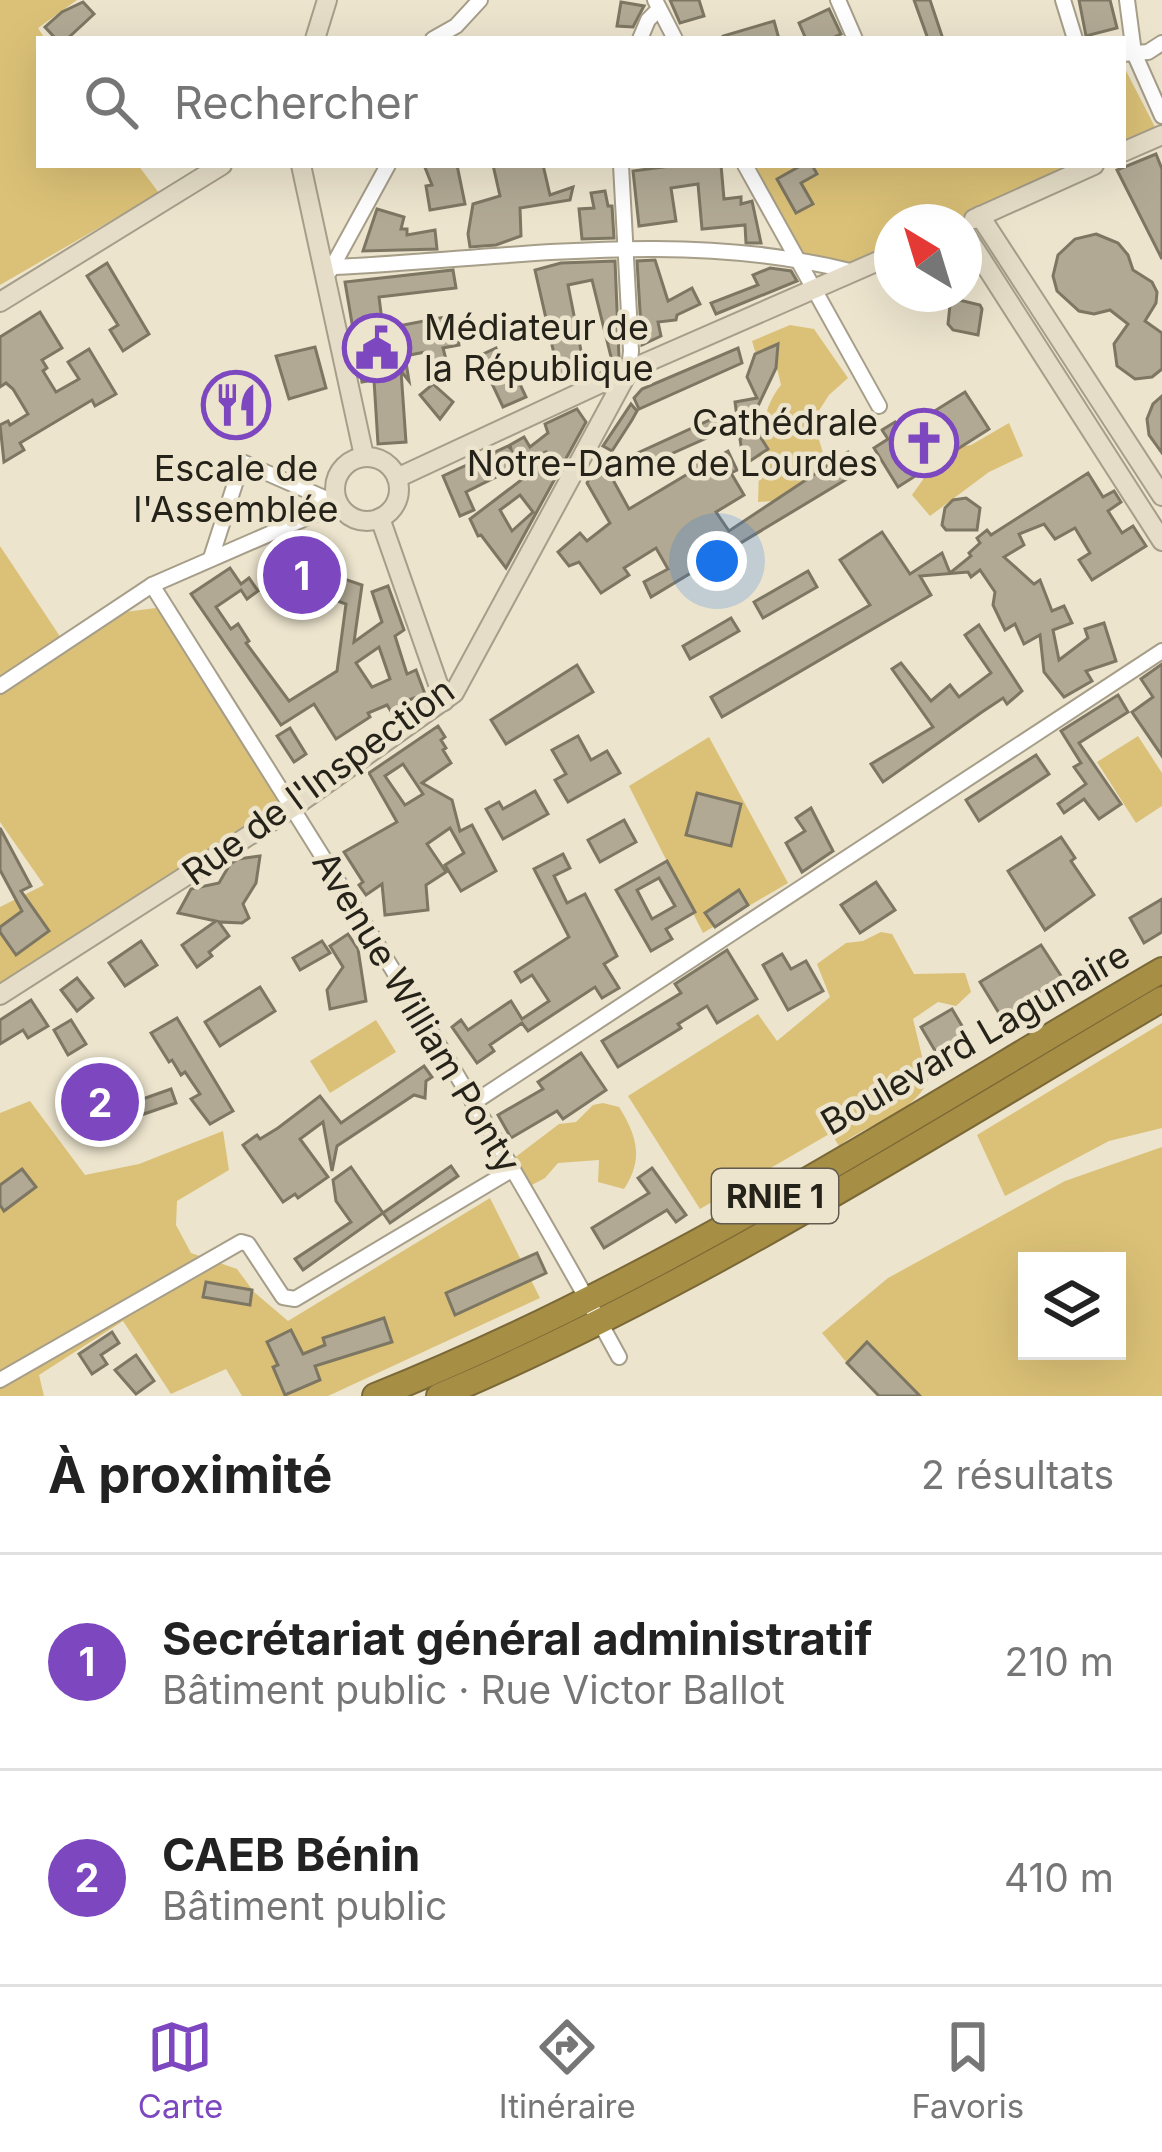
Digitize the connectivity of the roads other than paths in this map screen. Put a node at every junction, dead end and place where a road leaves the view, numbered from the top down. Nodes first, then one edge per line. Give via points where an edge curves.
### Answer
1 (328, 0) edge
2 (480, 0) edge
3 (838, 0) edge
4 (1063, 0) edge
5 (1127, 0) edge
6 (657, 4) edge
7 (452, 32) edge
8 (315, 36) edge
9 (641, 36) edge
10 (674, 36) edge
11 (854, 36) edge
12 (1074, 36) edge
13 (1162, 43) edge
14 (1128, 54) edge
15 (1162, 116) edge
16 (1162, 135) edge
17 (1126, 151) edge
18 (217, 168) edge
19 (303, 168) edge
20 (386, 168) edge
21 (621, 168) edge
22 (747, 168) edge
23 (1088, 168) edge
24 (982, 218) edge
25 (982, 242) edge
26 (626, 246) junction
27 (982, 246) edge
28 (795, 257) junction
29 (874, 263) edge
30 (330, 271) junction
31 (854, 272) junction
32 (813, 290) junction
33 (0, 302) edge
34 (629, 370) junction
35 (879, 406) dead end
36 (1124, 436) junction
37 (1103, 447) junction
38 (364, 456) junction
39 (397, 478) junction
40 (1162, 496) edge
41 (338, 503) junction
42 (380, 518) junction
43 (1162, 541) edge
44 (211, 558) junction
45 (152, 585) junction
46 (1162, 651) edge
47 (0, 686) edge
48 (444, 700) junction
49 (292, 808) junction
50 (1162, 970) edge
51 (0, 995) edge
52 (1162, 999) edge
53 (473, 1102) junction
54 (513, 1169) junction
55 (592, 1311) junction
56 (619, 1358) dead end
57 (0, 1380) edge
58 (375, 1396) edge
59 (439, 1396) edge

1 - 8 main road
2 - 7 street
3 - 11 street
4 - 12 street
5 - 14 street
6 - 9 street
6 - 10 street
13 - 14 street
14 - 15 street
16 - 17 main road
18 - 33 main road
19 - 30 main road
20 - 30 street
21 - 26 street
22 - 28 street
23 - 24 main road
25 - 36 main road
26 - 28 street
26 - 30 street
26 - 34 street
27 - 37 main road
28 - 31 street
28 - 32 street
29 - 31 main road
30 - 38 main road
31 - 32 main road
32 - 34 main road
32 - 35 street
34 - 39 main road
34 - 48 main road, Rue de l'Inspection via 461,683
36 - 37 main road
36 - 40 main road
37 - 43 main road
38 - 39 main road via 384,461
38 - 41 main road via 338,473
39 - 42 main road via 396,501
41 - 42 main road via 359,520
41 - 44 street
41 - 44 street via 242,462
42 - 48 main road
44 - 45 street
45 - 47 street
45 - 49 street, Avenue William Ponty
46 - 53 street
48 - 49 main road, Rue de l'Inspection
49 - 51 main road, Rue de l'Inspection
49 - 53 street, Avenue William Ponty
50 - 55 highway, Boulevard Lagunaire / RNIE 1
52 - 55 highway, Boulevard Lagunaire / RNIE 1 via 748,1243
53 - 54 street, Avenue William Ponty
54 - 55 street, Avenue William Ponty
54 - 57 street via 295,1299 283,1297 241,1242
55 - 56 street, Avenue William Ponty
55 - 58 highway, Boulevard Lagunaire / RNIE 1
55 - 59 highway, Boulevard Lagunaire / RNIE 1

